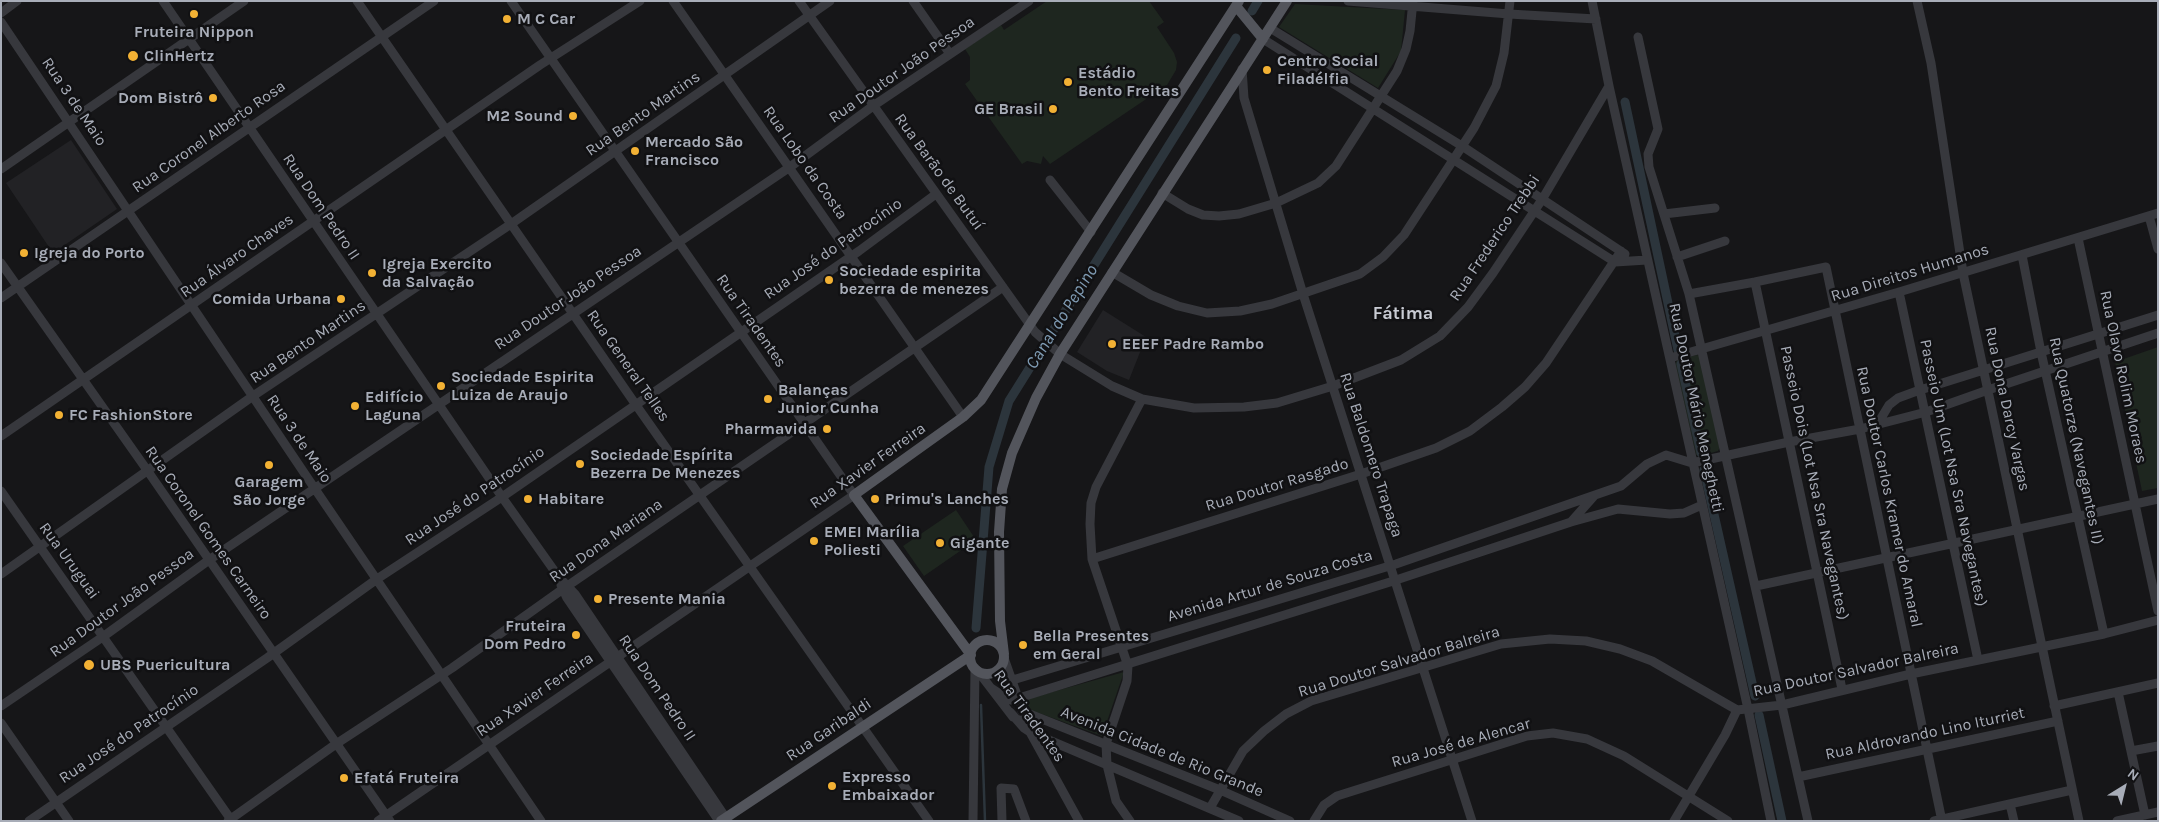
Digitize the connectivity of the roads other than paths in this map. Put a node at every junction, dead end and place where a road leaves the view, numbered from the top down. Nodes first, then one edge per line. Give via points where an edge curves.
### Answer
1 (17, 1) edge
2 (163, 1) edge
3 (244, 1) edge
4 (357, 1) edge
5 (434, 1) edge
6 (511, 1) edge
7 (640, 1) edge
8 (673, 1) edge
9 (800, 1) edge
10 (830, 1) edge
11 (913, 1) edge
12 (1029, 1) edge
13 (1287, 1) edge
14 (1348, 1) edge
15 (1510, 1) edge
16 (1592, 1) edge
17 (1917, 1) edge
18 (1236, 3) edge
19 (1413, 4) edge
20 (1, 13) edge
21 (1510, 14) junction
22 (809, 15) junction
23 (1596, 19) junction
24 (1, 22) edge
25 (1253, 26) junction
26 (1270, 28) junction
27 (1638, 37) dead end
28 (381, 38) junction
29 (189, 39) junction
30 (1263, 39) junction
31 (950, 54) junction
32 (550, 58) junction
33 (1242, 68) junction
34 (724, 76) junction
35 (1609, 86) junction
36 (1224, 96) junction
37 (1382, 96) junction
38 (1244, 98) junction
39 (873, 106) junction
40 (1373, 110) junction
41 (70, 122) junction
42 (249, 127) junction
43 (446, 131) junction
44 (1462, 146) junction
45 (615, 152) junction
46 (1454, 159) junction
47 (790, 167) junction
48 (1, 169) edge
49 (1050, 180) dead end
50 (1162, 192) junction
51 (936, 194) junction
52 (1543, 198) junction
53 (1276, 203) junction
54 (1715, 208) dead end
55 (1534, 210) junction
56 (130, 211) junction
57 (1664, 214) junction
58 (2154, 214) edge
59 (313, 221) junction
60 (511, 224) junction
61 (1091, 232) junction
62 (2078, 238) junction
63 (1725, 241) dead end
64 (677, 242) junction
65 (2158, 249) edge
66 (1621, 251) junction
67 (2022, 255) junction
68 (851, 256) junction
69 (1677, 257) junction
70 (1633, 260) junction
71 (1647, 260) junction
72 (1615, 262) junction
73 (1, 263) edge
74 (1112, 272) junction
75 (1963, 273) junction
76 (1755, 282) junction
77 (18, 286) junction
78 (1004, 287) junction
79 (1899, 292) junction
80 (1303, 294) junction
81 (1689, 294) junction
82 (1, 298) edge
83 (192, 305) junction
84 (1834, 311) junction
85 (572, 313) junction
86 (375, 314) junction
87 (2158, 315) edge
88 (2146, 319) junction
89 (1033, 329) junction
90 (1766, 331) junction
91 (740, 332) junction
92 (2099, 334) junction
93 (2155, 334) edge
94 (915, 348) junction
95 (1702, 350) junction
96 (2041, 352) junction
97 (2103, 352) junction
98 (1060, 354) junction
99 (1670, 358) junction
100 (1983, 370) junction
101 (2045, 370) junction
102 (83, 381) junction
103 (1333, 386) junction
104 (1988, 390) junction
105 (253, 396) junction
106 (1142, 399) junction
107 (438, 404) junction
108 (636, 404) junction
109 (1926, 412) junction
110 (963, 417) junction
111 (804, 423) junction
112 (1877, 425) junction
113 (1860, 430) junction
114 (1, 436) edge
115 (1789, 442) junction
116 (1726, 454) junction
117 (1692, 463) junction
118 (147, 470) junction
119 (1361, 474) junction
120 (315, 489) junction
121 (1, 491) edge
122 (700, 494) junction
123 (854, 495) junction
124 (1594, 495) junction
125 (502, 497) junction
126 (2158, 498) edge
127 (2135, 504) junction
128 (1702, 506) junction
129 (2077, 516) junction
130 (1571, 522) junction
131 (2017, 529) junction
132 (1954, 543) junction
133 (40, 547) junction
134 (1887, 558) junction
135 (1092, 559) junction
136 (209, 560) junction
137 (749, 566) junction
138 (1390, 566) junction
139 (1817, 573) junction
140 (1, 574) edge
141 (377, 579) junction
142 (1396, 581) junction
143 (1756, 586) junction
144 (565, 587) junction
145 (1257, 606) junction
146 (2158, 611) edge
147 (2158, 620) edge
148 (1263, 623) junction
149 (2104, 634) junction
150 (104, 636) junction
151 (1122, 646) junction
152 (2042, 647) junction
153 (274, 653) junction
154 (1004, 656) junction
155 (614, 659) junction
156 (1978, 660) junction
157 (973, 664) junction
158 (1128, 666) junction
159 (1421, 667) junction
160 (442, 674) junction
161 (1911, 674) junction
162 (1010, 679) junction
163 (2158, 683) edge
164 (991, 688) junction
165 (1842, 689) junction
166 (2118, 692) junction
167 (1019, 698) junction
168 (1782, 705) junction
169 (1, 706) edge
170 (2054, 706) junction
171 (1748, 709) junction
172 (1738, 710) junction
173 (1022, 711) junction
174 (1010, 712) junction
175 (2058, 721) junction
176 (1, 723) edge
177 (862, 725) junction
178 (165, 727) junction
179 (1030, 732) junction
180 (336, 744) junction
181 (1106, 744) junction
182 (489, 745) junction
183 (1059, 745) junction
184 (2158, 746) edge
185 (1927, 749) junction
186 (2131, 751) junction
187 (1044, 758) junction
188 (1453, 759) junction
189 (1107, 765) junction
190 (1798, 777) junction
191 (1056, 779) junction
192 (1220, 790) junction
193 (2072, 790) junction
194 (1688, 797) junction
195 (56, 802) junction
196 (2010, 804) junction
197 (1210, 808) junction
198 (2158, 812) edge
199 (2145, 815) junction
200 (388, 818) edge
201 (230, 820) edge
202 (723, 820) edge
203 (1077, 820) edge
204 (1939, 820) edge
205 (29, 821) edge
206 (69, 821) edge
207 (378, 821) edge
208 (541, 821) edge
209 (929, 821) edge
210 (973, 821) edge
211 (1002, 821) edge
212 (1026, 821) edge
213 (1130, 821) edge
214 (1239, 821) edge
215 (1290, 821) edge
216 (1314, 821) edge
217 (1472, 821) edge
218 (1674, 821) edge
219 (1728, 821) edge
220 (1771, 821) edge
221 (1808, 821) edge
222 (2014, 821) edge
223 (2079, 821) edge
224 (2117, 821) edge

1 - 20 street
2 - 29 street, Rua Dom Pedro II
3 - 29 street
4 - 28 street, Rua General Telles
5 - 28 street, Rua Coronel Alberto Rosa
6 - 32 street, Rua Tiradentes
7 - 32 street, Rua Álvaro Chaves
8 - 34 street, Rua Lobo da Costa
9 - 22 street, Rua Barão de Butuí
10 - 22 street, Rua Bento Martins
11 - 31 street
12 - 31 street, Rua Doutor João Pessoa
13 - 26 main road
14 - 19 street
15 - 21 street
16 - 23 street, Rua Doutor Mário Meneghetti
17 - 75 street, Rua Dona Darcy Vargas via 1934,82
18 - 25 main road
18 - 61 main road, Rua Xavier Ferreira
19 - 21 street
19 - 37 street via 1406,49 1398,71
21 - 23 street
21 - 44 street via 1496,86
22 - 34 street, Rua Bento Martins
22 - 39 street, Rua Barão de Butuí
23 - 35 street, Rua Doutor Mário Meneghetti
24 - 41 street, Rua 3 de Maio
25 - 26 main road
25 - 30 main road
26 - 30 main road
26 - 37 street
27 - 57 street, Rua Doutor Mário Meneghetti via 1658,129 1648,154 1649,166
28 - 42 street, Rua Coronel Alberto Rosa
28 - 43 street, Rua General Telles
29 - 41 street
29 - 42 street, Rua Dom Pedro II
30 - 33 main road
30 - 40 street
31 - 39 street, Rua Doutor João Pessoa
32 - 43 street, Rua Álvaro Chaves
32 - 45 street, Rua Tiradentes
33 - 36 main road
33 - 38 street, Rua Baldomero Trapaga
34 - 45 street, Rua Bento Martins
34 - 47 street, Rua Lobo da Costa
35 - 52 street, Rua Frederico Trebbi
35 - 71 street, Rua Doutor Mário Meneghetti
36 - 38 street via 1237,92
36 - 50 main road
37 - 40 street
37 - 44 street
38 - 53 street, Rua Baldomero Trapaga
39 - 47 street, Rua Doutor João Pessoa
39 - 51 street, Rua Barão de Butuí
40 - 46 street
40 - 53 street via 1328,175 1318,184
41 - 48 street
41 - 56 street, Rua 3 de Maio
42 - 56 street, Rua Coronel Alberto Rosa
42 - 59 street, Rua Dom Pedro II
43 - 59 street, Rua Álvaro Chaves
43 - 60 street, Rua General Telles
44 - 46 street
44 - 52 street
45 - 60 street, Rua Bento Martins
45 - 64 street, Rua Tiradentes
46 - 55 street
46 - 80 street via 1404,235 1383,257 1360,274
47 - 64 street, Rua Doutor João Pessoa
47 - 68 street, Rua Lobo da Costa
49 - 61 street
50 - 53 street via 1203,215 1239,214
50 - 74 main road
51 - 68 street, Rua José do Patrocínio
51 - 78 street, Rua Barão de Butuí
52 - 55 street, Rua Frederico Trebbi
52 - 66 street
53 - 80 street, Rua Baldomero Trapaga
54 - 57 street
55 - 72 street
55 - 103 street, Rua Frederico Trebbi via 1468,307 1440,336 1401,360
56 - 77 street, Rua Coronel Alberto Rosa
56 - 83 street, Rua 3 de Maio
57 - 69 street, Rua Doutor Mário Meneghetti
58 - 62 street, Rua Direitos Humanos
58 - 65 street
59 - 83 street, Rua Álvaro Chaves
59 - 86 street, Rua Dom Pedro II
60 - 85 street, Rua General Telles
60 - 86 street, Rua Bento Martins
61 - 89 main road, Rua Xavier Ferreira
62 - 67 street, Rua Direitos Humanos
62 - 92 street, Rua Olavo Rolim Moraes
63 - 69 street
64 - 85 street, Rua Doutor João Pessoa
64 - 91 street, Rua Tiradentes
66 - 70 street
66 - 72 street, Rua Doutor Rasgado
67 - 75 street, Rua Direitos Humanos
67 - 96 street, Rua Quatorze (Navegantes II)
68 - 91 street, Rua José do Patrocínio
68 - 94 street, Rua Lobo da Costa
69 - 81 street, Rua Doutor Mário Meneghetti
70 - 71 street
70 - 72 street
71 - 99 street, Rua Doutor Mário Meneghetti
72 - 119 street, Rua Doutor Rasgado via 1546,363 1502,407 1470,431 1436,448
73 - 77 street, Rua Coronel Gomes Carneiro
74 - 80 street via 1150,295 1207,313 1272,304
74 - 98 main road
75 - 79 street, Rua Direitos Humanos
75 - 100 street, Rua Dona Darcy Vargas
76 - 81 street
76 - 84 street, Rua Doutor Carlos Kramer do Amaral via 1826,267
76 - 90 street, Passeio Dois (Lot Nsa Sra Navegantes)
77 - 82 street, Rua Coronel Alberto Rosa
77 - 102 street, Rua Coronel Gomes Carneiro
78 - 89 street, Rua Barão de Butuí
78 - 94 street, Rua Dona Mariana
79 - 84 street, Rua Direitos Humanos
79 - 109 street, Passeio Um (Lot Nsa Sra Navegantes)
80 - 103 street, Rua Baldomero Trapaga
81 - 95 street, Rua Doutor Mário Meneghetti
83 - 102 street, Rua Álvaro Chaves
83 - 105 street, Rua 3 de Maio
84 - 90 street, Rua Direitos Humanos
84 - 113 street, Rua Doutor Carlos Kramer do Amaral
85 - 107 street, Rua Doutor João Pessoa
85 - 108 street, Rua General Telles
86 - 105 street, Rua Bento Martins
86 - 107 street, Rua Dom Pedro II
87 - 88 street
88 - 92 street
88 - 93 street
89 - 98 street, Rua Barão de Butuí
89 - 110 main road, Rua Xavier Ferreira via 981,400
90 - 95 street, Rua Direitos Humanos
90 - 115 street, Passeio Dois (Lot Nsa Sra Navegantes)
91 - 108 street, Rua José do Patrocínio
91 - 111 street, Rua Tiradentes
92 - 96 street
92 - 97 street, Rua Olavo Rolim Moraes
93 - 97 street
94 - 110 street, Rua Lobo da Costa
94 - 111 street, Rua Dona Mariana
95 - 99 street, Rua Direitos Humanos
95 - 116 street, Rua Doutor Mário Meneghetti
96 - 100 street
96 - 101 street, Rua Quatorze (Navegantes II)
97 - 101 street
97 - 127 street, Rua Olavo Rolim Moraes
98 - 106 street, Rua Frederico Trebbi via 1112,386
98 - 154 main road via 1012,453 1002,489 1000,621
99 - 117 street, Rua Doutor Mário Meneghetti
100 - 104 street, Rua Dona Darcy Vargas
100 - 112 street via 1898,398 1888,405
101 - 104 street
101 - 129 street, Rua Quatorze (Navegantes II)
102 - 114 street, Rua Álvaro Chaves
102 - 118 street, Rua Coronel Gomes Carneiro
103 - 106 street, Rua Frederico Trebbi via 1278,402 1244,407 1194,408
103 - 119 street, Rua Baldomero Trapaga
104 - 109 street
104 - 131 street, Rua Dona Darcy Vargas
105 - 118 street, Rua Bento Martins
105 - 120 street, Rua 3 de Maio
106 - 135 street via 1106,465 1091,503
107 - 120 street, Rua Doutor João Pessoa
107 - 125 street, Rua Dom Pedro II
108 - 122 street, Rua General Telles
108 - 125 street, Rua José do Patrocínio
109 - 112 street
109 - 132 street, Passeio Um (Lot Nsa Sra Navegantes)
110 - 123 main road, Rua Xavier Ferreira
111 - 122 street, Rua Dona Mariana
111 - 123 street, Rua Tiradentes
112 - 113 street
113 - 115 street
113 - 134 street, Rua Doutor Carlos Kramer do Amaral
115 - 116 street
115 - 139 street, Passeio Dois (Lot Nsa Sra Navegantes)
116 - 117 street
116 - 143 street, Rua Doutor Mário Meneghetti
117 - 124 street, Avenida Artur de Souza Costa via 1666,455 1647,464 1621,486
117 - 128 street, Rua Doutor Mário Meneghetti
118 - 133 street, Rua Bento Martins
118 - 136 street, Rua Coronel Gomes Carneiro
119 - 135 street, Rua Doutor Rasgado
119 - 138 street, Rua Baldomero Trapaga
120 - 136 street, Rua Doutor João Pessoa
120 - 141 street, Rua 3 de Maio
121 - 133 street, Rua Uruguai
122 - 137 street, Rua General Telles
122 - 144 street, Rua Dona Mariana
123 - 137 street, Rua Xavier Ferreira
123 - 157 main road, Rua Tiradentes
124 - 130 street
124 - 138 street, Avenida Artur de Souza Costa
125 - 141 street, Rua José do Patrocínio
125 - 144 street, Rua Dom Pedro II
126 - 127 street
127 - 129 street
127 - 146 street, Rua Olavo Rolim Moraes
128 - 130 street, Avenida Artur de Souza Costa via 1670,514 1618,509
128 - 171 street, Rua Doutor Mário Meneghetti
129 - 131 street
129 - 149 street, Rua Quatorze (Navegantes II)
130 - 142 street, Avenida Artur de Souza Costa
131 - 132 street
131 - 152 street, Rua Dona Darcy Vargas
132 - 134 street
132 - 156 street, Passeio Um (Lot Nsa Sra Navegantes)
133 - 140 street, Rua Bento Martins
133 - 150 street, Rua Uruguai
134 - 139 street
134 - 161 street, Rua Doutor Carlos Kramer do Amaral
135 - 151 street
136 - 150 street, Rua Doutor João Pessoa
136 - 153 street, Rua Coronel Gomes Carneiro
137 - 155 street, Rua Xavier Ferreira
137 - 177 street, Rua General Telles
138 - 142 street, Rua Baldomero Trapaga
138 - 145 street, Avenida Artur de Souza Costa
139 - 143 street
139 - 165 street, Passeio Dois (Lot Nsa Sra Navegantes)
141 - 153 street, Rua José do Patrocínio
141 - 160 street, Rua 3 de Maio
142 - 148 street, Avenida Artur de Souza Costa
142 - 159 street, Rua Baldomero Trapaga
143 - 168 street, Rua Doutor Mário Meneghetti
144 - 155 street, Rua Dom Pedro II
144 - 160 street, Rua Dona Mariana
145 - 148 street
145 - 151 street, Avenida Artur de Souza Costa
147 - 149 street, Rua Doutor Salvador Balreira
148 - 158 street, Avenida Artur de Souza Costa
149 - 152 street, Rua Doutor Salvador Balreira
150 - 169 street, Rua Doutor João Pessoa
150 - 178 street, Rua Uruguai
151 - 158 street
151 - 162 street, Avenida Artur de Souza Costa
152 - 156 street, Rua Doutor Salvador Balreira
152 - 170 street, Rua Dona Darcy Vargas
153 - 178 street, Rua José do Patrocínio
153 - 180 street, Rua Coronel Gomes Carneiro
154 - 157 main road via 1000,668 992,673 981,673
154 - 157 main road via 999,646 987,640 978,643
154 - 162 street, Rua Tiradentes
155 - 182 street, Rua Xavier Ferreira
155 - 202 street, Rua Dom Pedro II
156 - 161 street, Rua Doutor Salvador Balreira
157 - 164 street, Rua Tiradentes
157 - 177 main road, Rua Garibaldi via 955,665
157 - 210 street
158 - 167 street, Avenida Artur de Souza Costa
158 - 181 street via 1127,681
159 - 172 street, Rua Doutor Salvador Balreira via 1501,644 1550,638 1586,642 1620,649 1652,661
159 - 188 street, Rua Baldomero Trapaga
159 - 192 street, Rua Doutor Salvador Balreira via 1311,701 1286,714 1243,751
160 - 180 street, Rua Dona Mariana
160 - 182 street, Rua 3 de Maio
161 - 165 street, Rua Doutor Salvador Balreira
161 - 185 street, Rua Doutor Carlos Kramer do Amaral
162 - 167 street, Rua Tiradentes
163 - 166 street
164 - 167 street via 1006,698
164 - 174 street, Rua Tiradentes
165 - 168 street, Rua Doutor Salvador Balreira
166 - 170 street
166 - 186 street
167 - 173 street, Rua Tiradentes
168 - 171 street, Rua Doutor Salvador Balreira
168 - 190 street, Rua Doutor Mário Meneghetti
170 - 175 street, Rua Dona Darcy Vargas
171 - 172 street, Rua Doutor Salvador Balreira
171 - 220 street, Rua Doutor Mário Meneghetti
172 - 194 street
173 - 179 street, Rua Tiradentes
173 - 181 street, Avenida Cidade de Rio Grande
174 - 179 street, Avenida Cidade de Rio Grande
174 - 191 street, Rua Tiradentes
175 - 185 street, Rua Aldrovando Lino Iturriet
175 - 193 street, Rua Dona Darcy Vargas
176 - 195 street
177 - 202 main road, Rua Garibaldi
177 - 209 street, Rua General Telles
178 - 195 street, Rua José do Patrocínio
178 - 201 street, Rua Uruguai
179 - 183 street, Avenida Cidade de Rio Grande
179 - 187 street, Rua Tiradentes
180 - 200 street, Rua Coronel Gomes Carneiro
180 - 201 street, Rua Dona Mariana
181 - 189 street
181 - 192 street, Avenida Cidade de Rio Grande
182 - 200 street, Rua Xavier Ferreira
182 - 208 street, Rua 3 de Maio
183 - 187 street via 1045,750
183 - 189 street, Avenida Cidade de Rio Grande
184 - 186 street
185 - 190 street, Rua Aldrovando Lino Iturriet
185 - 204 street, Rua Doutor Carlos Kramer do Amaral
186 - 199 street
187 - 191 street, Rua Tiradentes
188 - 194 street, Rua José de Alencar via 1527,736 1553,734 1587,739 1624,756
188 - 216 street, Rua José de Alencar via 1337,796 1324,805
188 - 217 street, Rua Baldomero Trapaga
189 - 197 street, Avenida Cidade de Rio Grande
189 - 213 street via 1116,801
190 - 221 street, Rua Doutor Mário Meneghetti
191 - 203 street, Rua Tiradentes
192 - 197 street, Rua Doutor Salvador Balreira
192 - 215 street, Avenida Cidade de Rio Grande
193 - 196 street
193 - 223 street, Rua Dona Darcy Vargas
194 - 218 street
194 - 219 street, Rua José de Alencar
195 - 205 street, Rua José do Patrocínio
195 - 206 street
196 - 204 street
196 - 222 street
197 - 214 street, Avenida Cidade de Rio Grande
198 - 199 street
199 - 224 street
200 - 207 street, Rua Xavier Ferreira
211 - 212 street via 1001,788 1014,789

